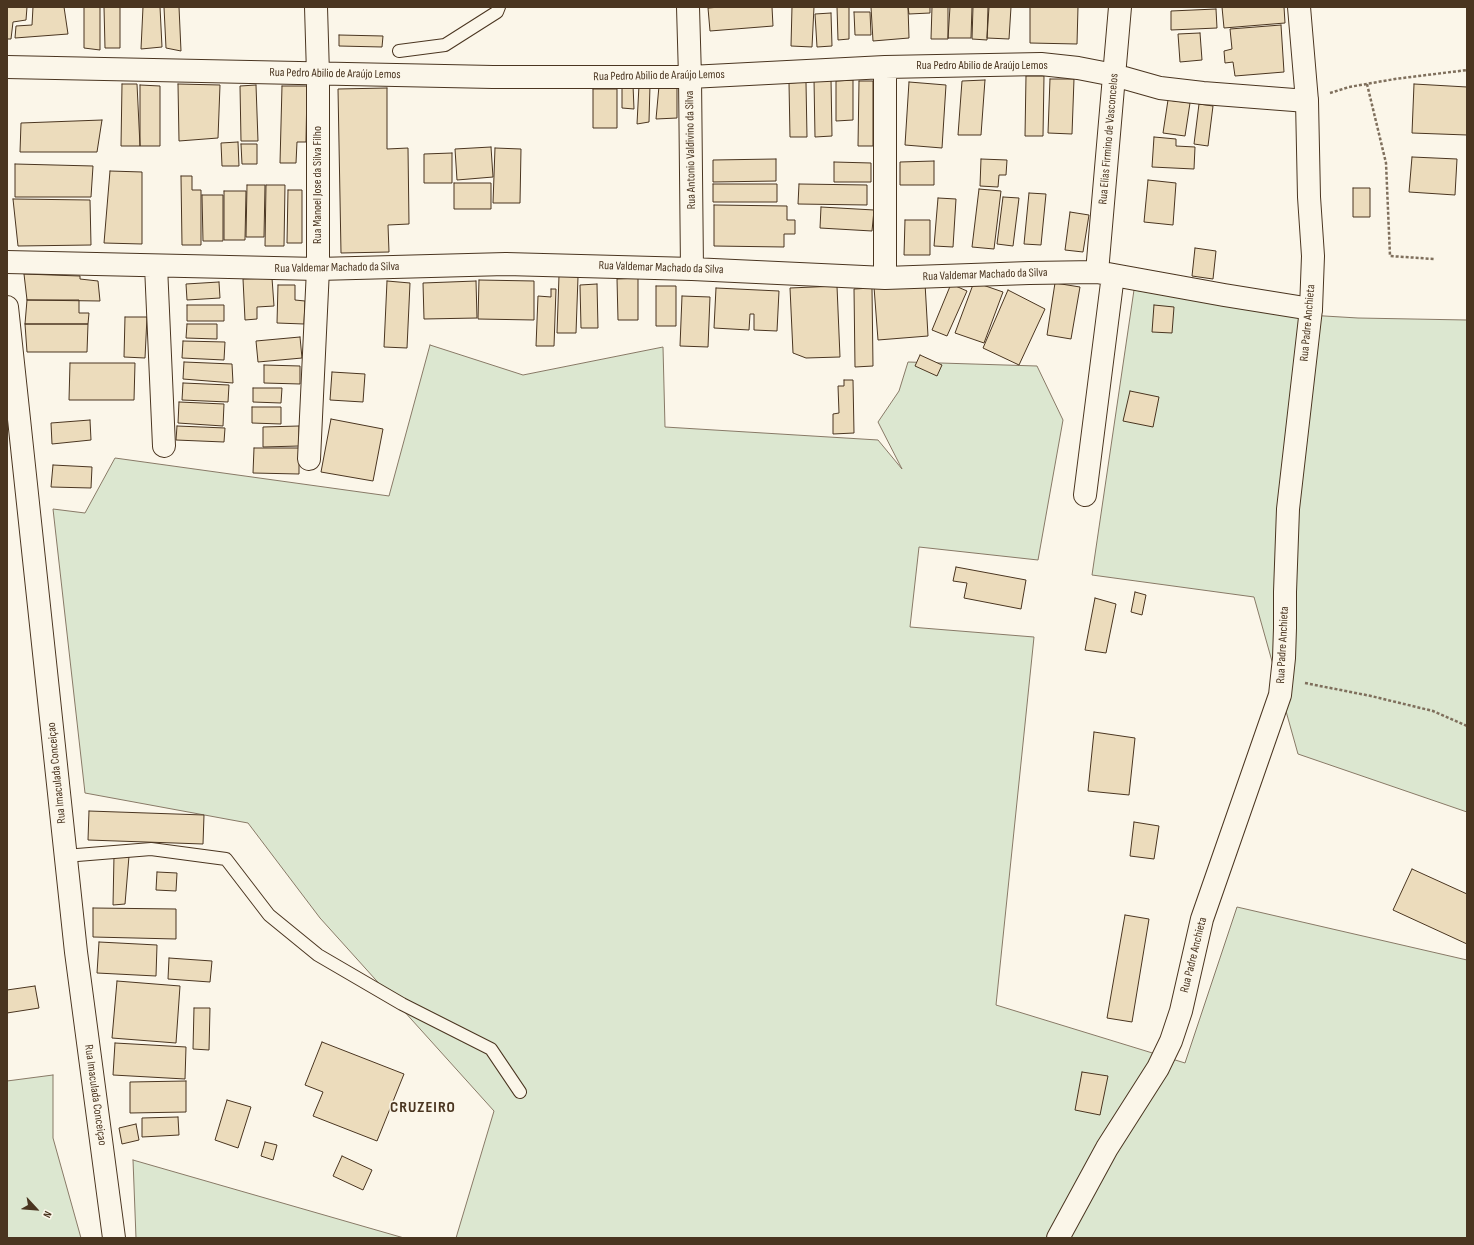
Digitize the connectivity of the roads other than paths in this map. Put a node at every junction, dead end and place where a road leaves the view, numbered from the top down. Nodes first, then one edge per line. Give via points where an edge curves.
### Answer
1 (316, 7) edge
2 (499, 7) edge
3 (688, 7) edge
4 (1120, 7) edge
5 (1299, 7) edge
6 (399, 51) dead end
7 (7, 67) edge
8 (885, 67) junction
9 (318, 74) junction
10 (1114, 75) junction
11 (690, 77) junction
12 (1307, 101) junction
13 (7, 262) edge
14 (156, 266) junction
15 (318, 269) junction
16 (692, 269) junction
17 (1105, 273) junction
18 (885, 278) junction
19 (7, 307) edge
20 (1311, 309) junction
21 (164, 446) dead end
22 (309, 459) dead end
23 (1085, 495) dead end
24 (66, 856) junction
25 (520, 1092) dead end
26 (114, 1238) edge
27 (1058, 1238) edge

1 - 9 street, Rua Manoel Jose da Silva Filho
2 - 6 lane via 497,12 445,45
3 - 11 street, Rua Antonio Valdivino da Silva
4 - 10 street, Rua Elias Firmino de Vasconcelos
5 - 12 street, Rua Padre Anchieta
7 - 9 street, Rua Pedro Abilio de Araújo Lemos
8 - 10 street, Rua Pedro Abilio de Araújo Lemos via 1041,64
8 - 11 street, Rua Pedro Abilio de Araújo Lemos
8 - 18 street
9 - 11 street, Rua Pedro Abilio de Araújo Lemos
9 - 15 street, Rua Manoel Jose da Silva Filho
10 - 12 street, Rua Pedro Abilio de Araújo Lemos via 1160,88
10 - 17 street, Rua Elias Firmino de Vasconcelos
11 - 16 street, Rua Antonio Valdivino da Silva
12 - 20 street, Rua Padre Anchieta via 1308,197 1313,256
13 - 14 street, Rua Valdemar Machado da Silva
14 - 15 street, Rua Valdemar Machado da Silva
14 - 21 street
15 - 16 street, Rua Valdemar Machado da Silva via 506,264
15 - 22 street, Rua Manoel Jose da Silva Filho
16 - 18 street, Rua Valdemar Machado da Silva
17 - 18 street, Rua Valdemar Machado da Silva
17 - 20 street, Rua Valdemar Machado da Silva
17 - 23 street, Rua Elias Firmino de Vasconcelos
19 - 24 street, Rua Imaculada Conceiçao
20 - 27 street, Rua Padre Anchieta via 1288,509 1285,628 1280,694 1202,920 1181,1011 1171,1041 1158,1068 1107,1148
24 - 25 lane via 150,849 226,859 269,915 318,955 402,1004 491,1049
24 - 26 street, Rua Imaculada Conceiçao via 76,952

